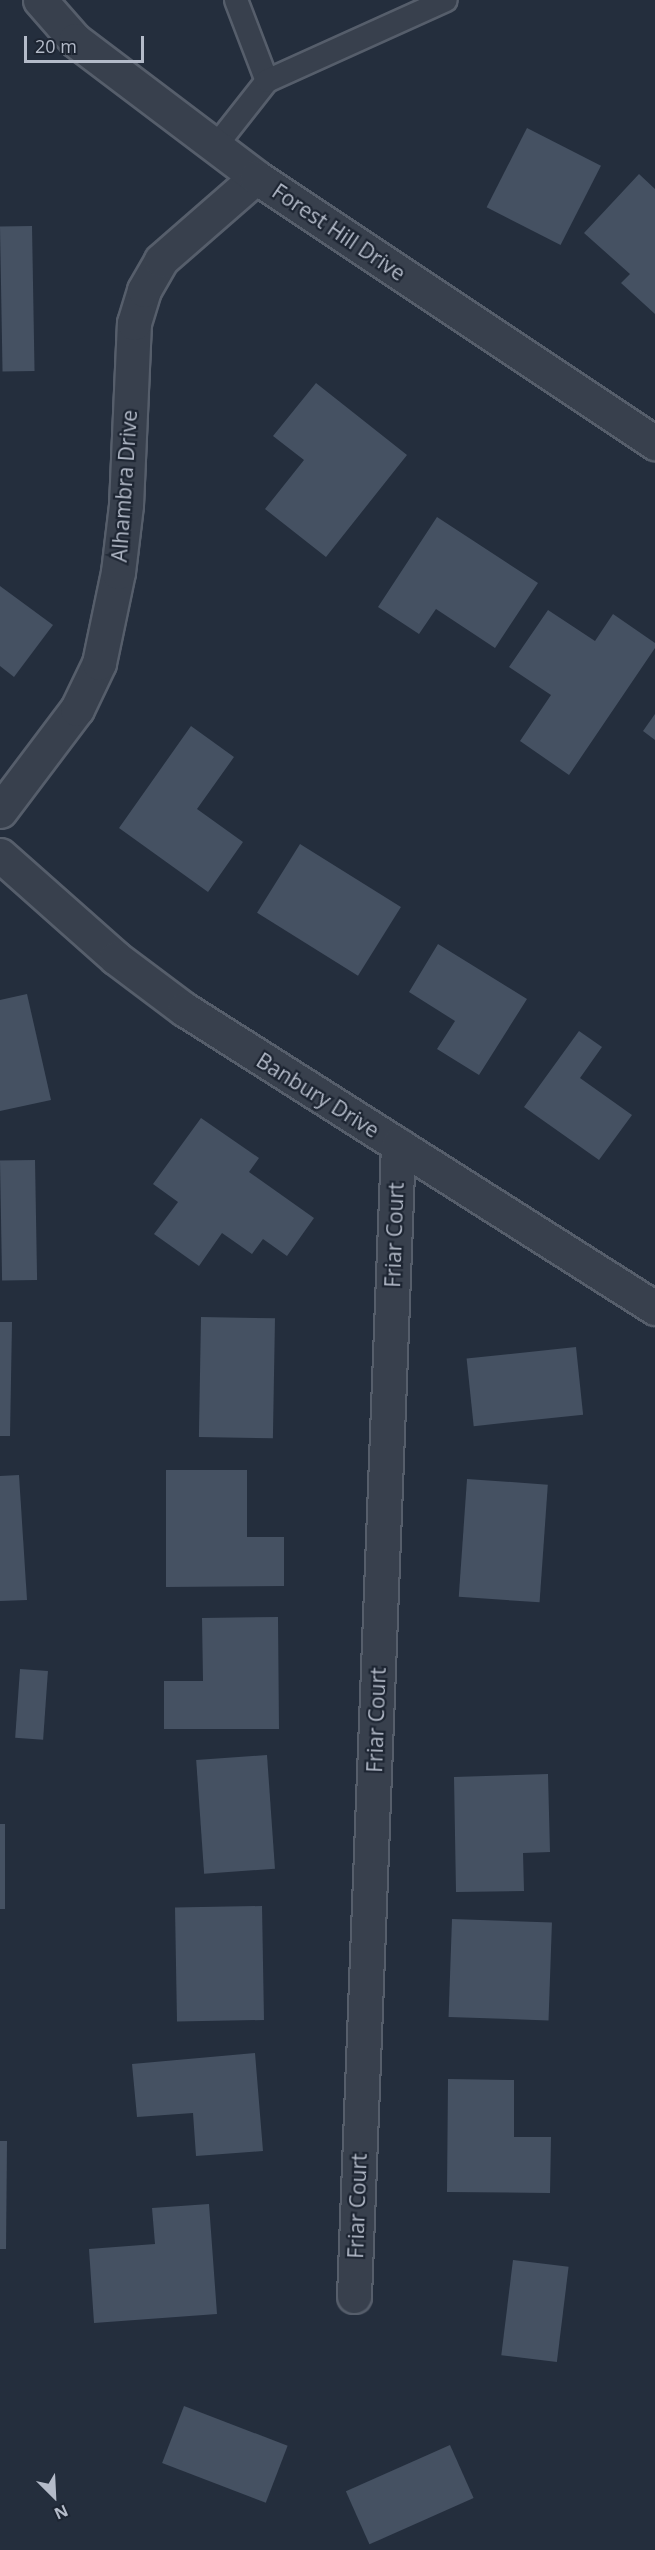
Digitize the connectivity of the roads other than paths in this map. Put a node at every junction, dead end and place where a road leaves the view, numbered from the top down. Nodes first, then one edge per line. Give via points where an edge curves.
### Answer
1 (40, 0) edge
2 (236, 0) edge
3 (446, 0) edge
4 (267, 81) junction
5 (215, 147) junction
6 (256, 177) junction
7 (655, 443) edge
8 (0, 812) edge
9 (0, 855) edge
10 (398, 1145) junction
11 (655, 1308) edge
12 (354, 2296) dead end

1 - 5 street, Forest Hill Drive via 75,40
2 - 4 lane
3 - 4 lane
4 - 5 lane
5 - 6 street, Forest Hill Drive
6 - 7 street, Forest Hill Drive
6 - 8 street, Alhambra Drive via 161,260 144,290 134,323 125,516 99,663 77,709
9 - 10 street, Banbury Drive via 116,957 184,1009
10 - 11 street, Banbury Drive
10 - 12 street, Friar Court

